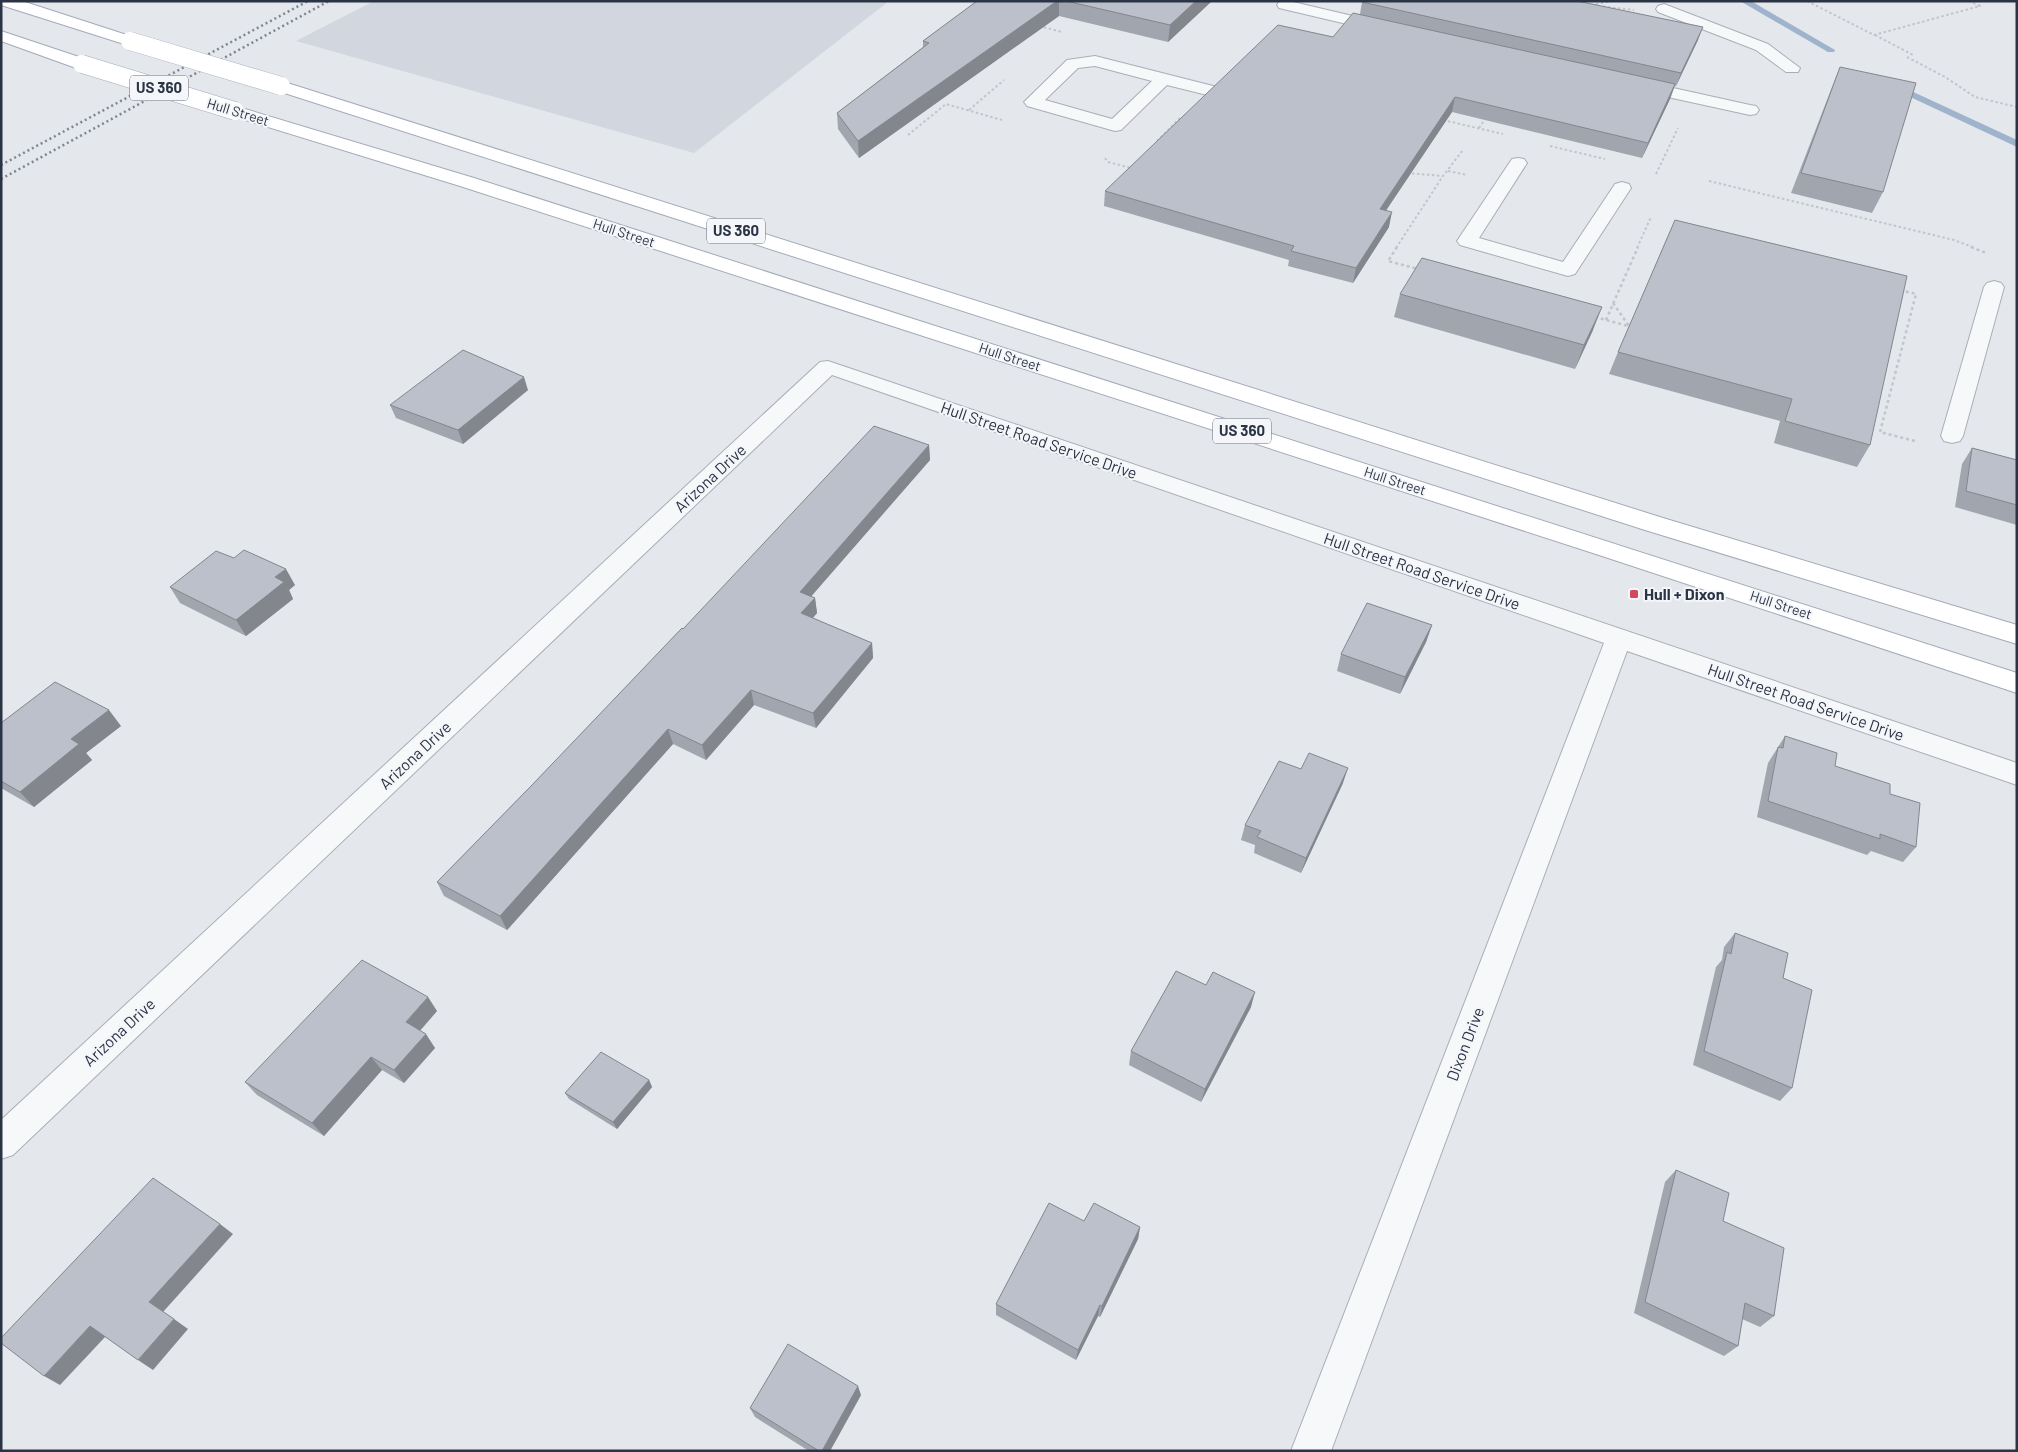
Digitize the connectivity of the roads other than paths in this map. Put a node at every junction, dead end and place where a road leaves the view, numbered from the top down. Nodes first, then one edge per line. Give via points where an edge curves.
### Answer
1 (5, 1) edge
2 (1285, 5) dead end
3 (1664, 9) dead end
4 (1400, 31) edge
5 (1, 36) edge
6 (1792, 68) dead end
7 (1163, 79) junction
8 (1620, 81) edge
9 (1211, 90) edge
10 (1750, 110) dead end
11 (1518, 163) dead end
12 (1622, 188) dead end
13 (1994, 287) dead end
14 (828, 367) joint
15 (1952, 436) dead end
16 (2017, 635) edge
17 (1619, 638) junction
18 (2017, 683) edge
19 (2017, 774) edge
20 (1, 1143) edge
21 (1311, 1451) edge

1 - 16 main road, US 360, bridge via 1654,524
2 - 4 street
3 - 6 street via 1762,48
5 - 18 main road, Hull Street / US 360, bridge via 505,195
7 - 7 street via 1094,61 1073,64 1033,102 1115,126
7 - 9 street
8 - 10 street
11 - 12 street via 1467,242 1568,270
13 - 15 street
14 - 17 street, Hull Street Road Service Drive
14 - 20 street, Arizona Drive
17 - 19 street, Hull Street Road Service Drive
17 - 21 street, Dixon Drive

